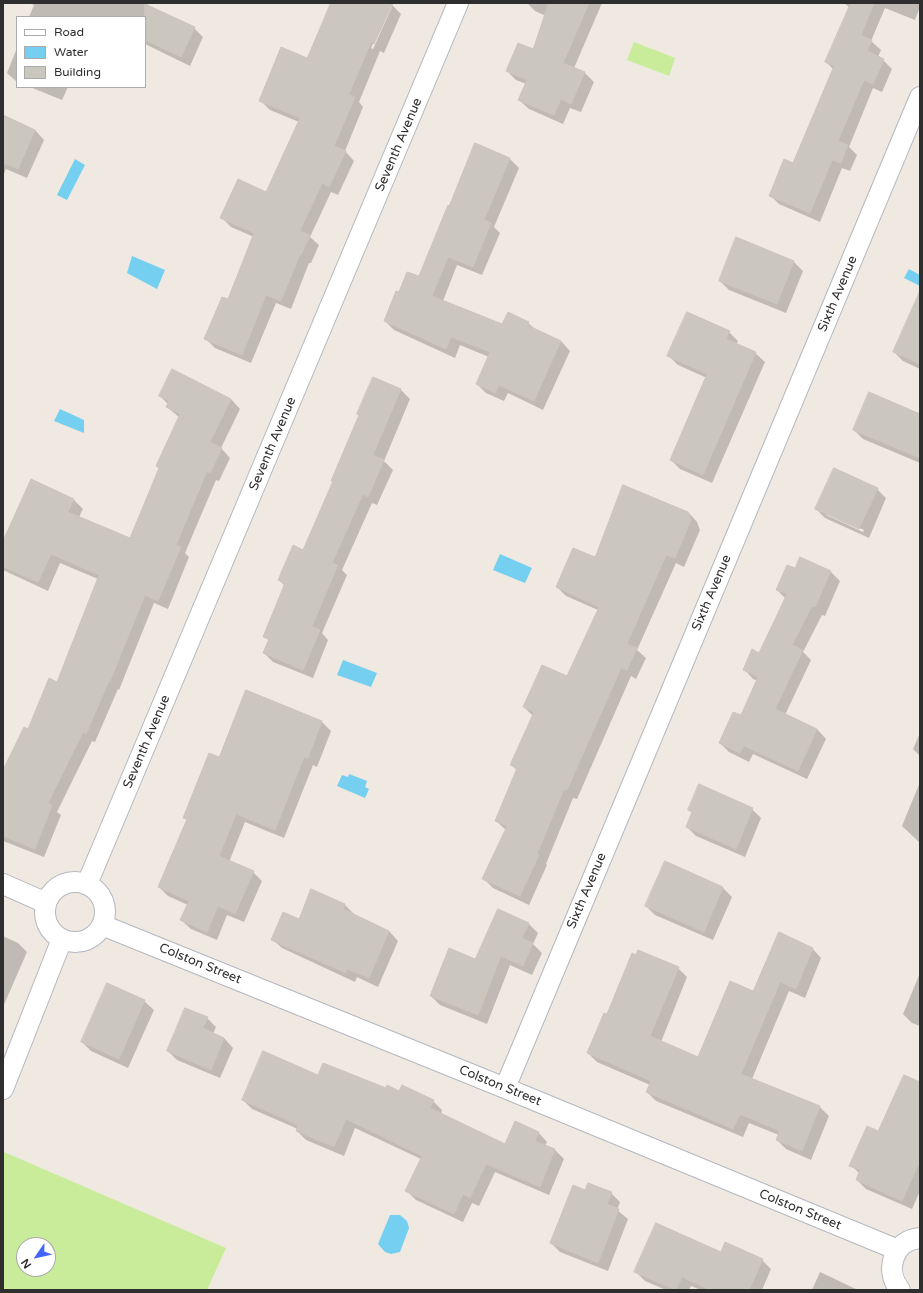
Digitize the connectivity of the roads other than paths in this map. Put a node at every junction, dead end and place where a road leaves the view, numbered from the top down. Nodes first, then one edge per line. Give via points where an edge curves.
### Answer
1 (458, 3) edge
2 (920, 97) edge
3 (3, 884) edge
4 (87, 884) junction
5 (46, 904) junction
6 (102, 925) junction
7 (62, 939) junction
8 (505, 1088) junction
9 (3, 1089) edge
10 (920, 1238) edge
11 (898, 1250) junction
12 (900, 1290) edge

1 - 4 street, Seventh Avenue
2 - 8 street, Sixth Avenue
3 - 5 street
4 - 5 street via 66,883 57,887
4 - 6 street via 95,889 105,906
5 - 7 street via 45,912 50,928
6 - 7 street via 90,938 72,942
6 - 8 street, Colston Street
7 - 9 street
8 - 11 street, Colston Street
10 - 11 street via 906,1243
11 - 12 street via 892,1262 892,1273

